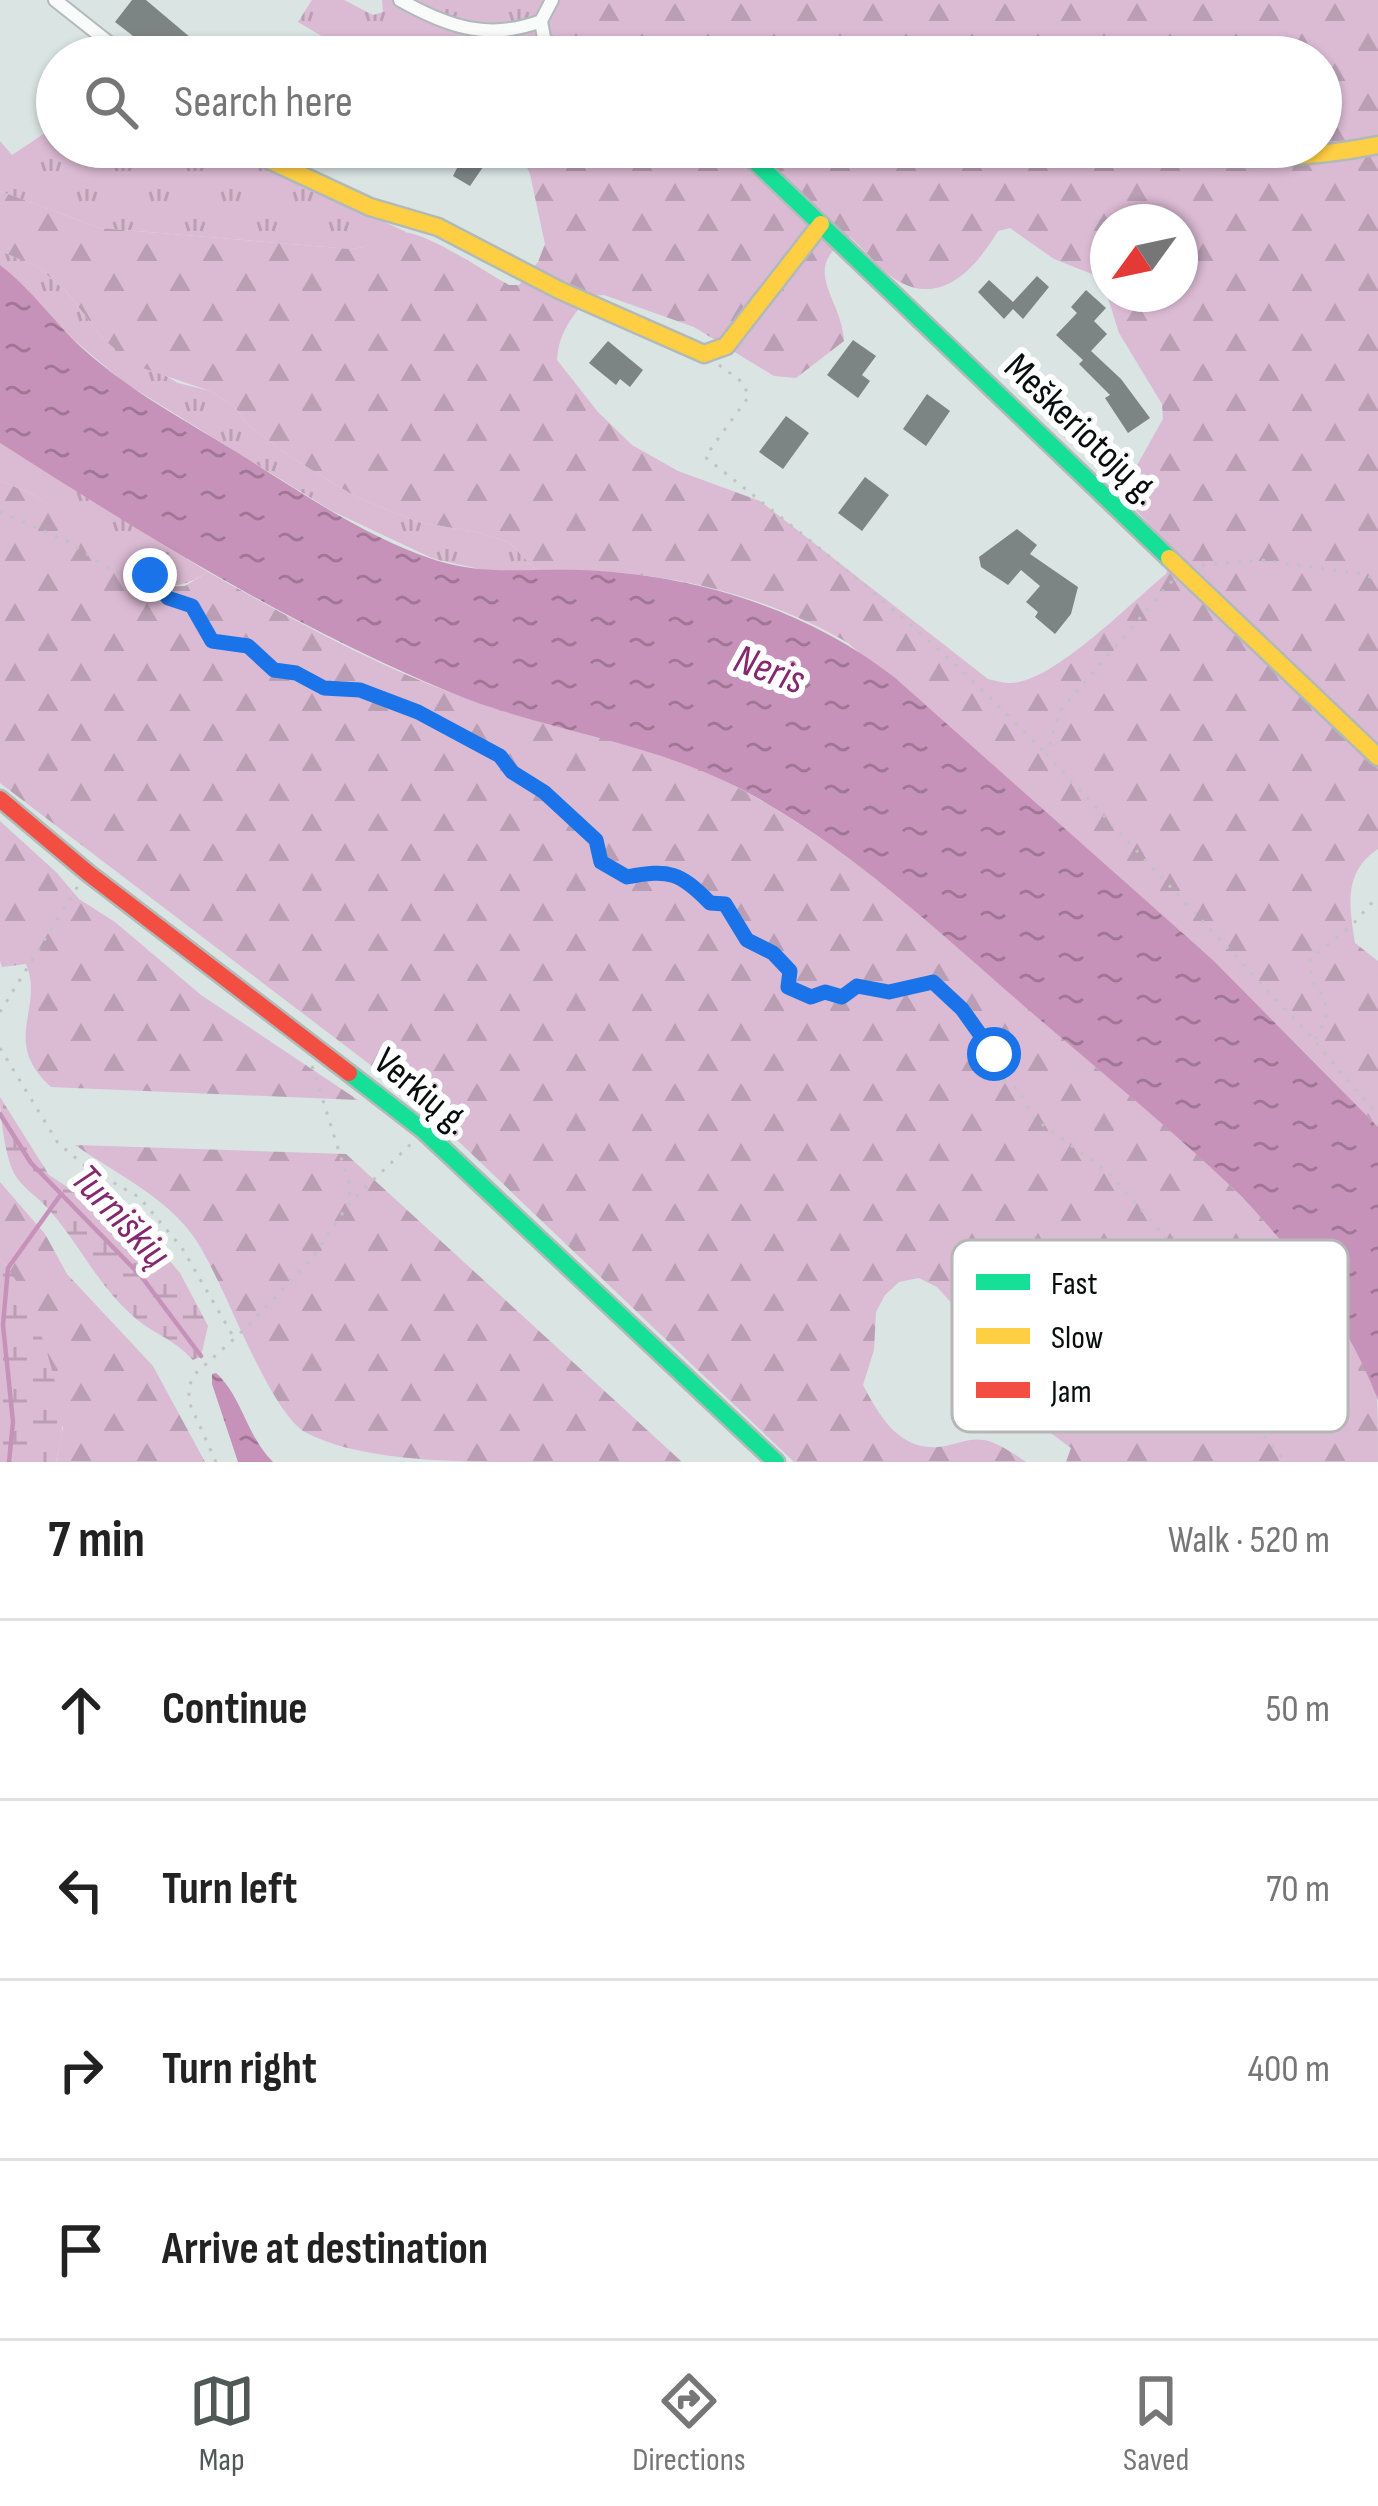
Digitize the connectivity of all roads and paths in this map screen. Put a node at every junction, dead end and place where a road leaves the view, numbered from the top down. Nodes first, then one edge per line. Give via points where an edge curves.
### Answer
1 (55, 0) edge
2 (400, 0) edge
3 (552, 0) edge
4 (541, 21) junction
5 (100, 36) edge
6 (544, 36) edge
7 (1378, 145) edge
8 (1342, 152) edge
9 (286, 168) edge
10 (762, 168) edge
11 (821, 224) junction
12 (704, 354) junction
13 (0, 512) edge
14 (1180, 566) junction
15 (1378, 580) edge
16 (1047, 755) junction
17 (1378, 757) edge
18 (0, 800) edge
19 (88, 873) junction
20 (1378, 896) edge
21 (0, 1012) edge
22 (1314, 1040) junction
23 (318, 1047) junction
24 (0, 1048) edge
25 (1378, 1116) edge
26 (424, 1131) junction
27 (350, 1202) junction
28 (1167, 1240) edge
29 (234, 1338) junction
30 (1263, 1432) edge
31 (216, 1462) edge
32 (776, 1462) edge
33 (1286, 1462) edge

1 - 5 street
2 - 4 street via 456,27 510,33
3 - 4 street
4 - 6 street
7 - 8 street
9 - 12 street via 438,227
10 - 11 street, Meškeriotojų g.
11 - 12 street via 726,346
11 - 14 street, Meškeriotojų g.
12 - 16 path via 749,396 705,457 982,686
13 - 28 path via 116,573 150,575 168,598 192,606 212,641 248,646 274,670 324,688 360,690 418,712 500,756 596,840 601,862 627,877 661,871 725,904 747,940 790,971 788,987 842,997 857,986 889,992 933,982 994,1054 984,1076 1020,1091 1032,1117 1109,1173
14 - 15 path via 1261,560
14 - 16 path via 1059,712
14 - 17 street, Meškeriotojų g.
16 - 22 path
18 - 19 street, Verkių g.
19 - 21 path
19 - 23 street, Verkių g.
20 - 22 path via 1310,959 1328,1019
22 - 25 path
23 - 26 street, Verkių g.
23 - 27 path via 311,1064
24 - 29 path via 58,1143 139,1197 182,1248
26 - 27 path
26 - 32 street, Verkių g.
27 - 29 path via 313,1257
29 - 31 path via 189,1386
30 - 33 path

